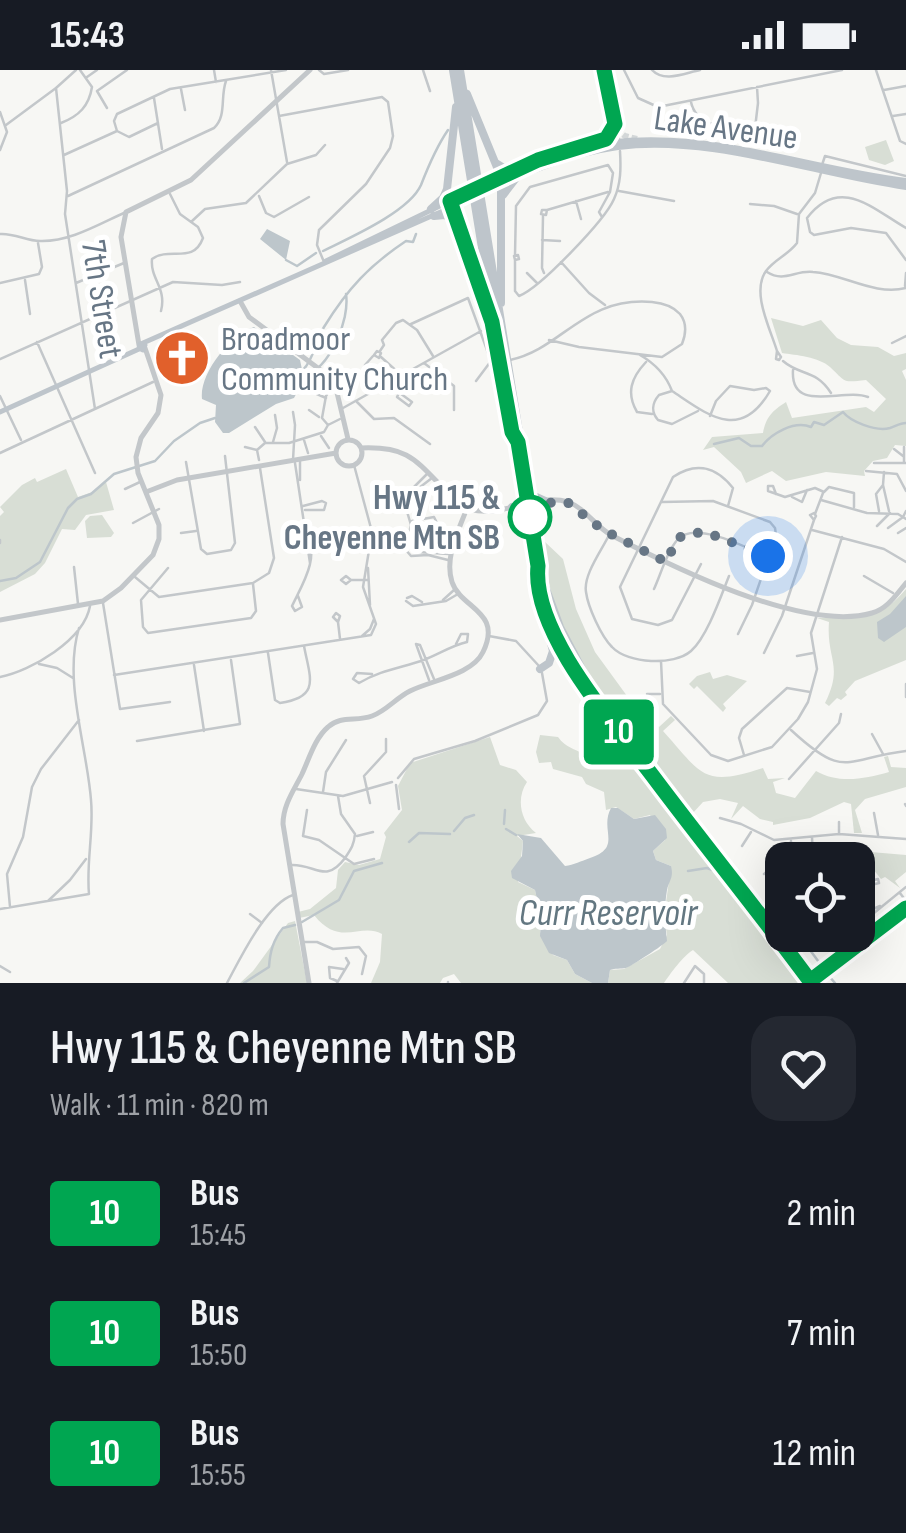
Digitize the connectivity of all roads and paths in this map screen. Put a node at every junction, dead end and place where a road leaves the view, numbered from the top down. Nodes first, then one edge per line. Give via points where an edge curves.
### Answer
1 (78, 70) edge
2 (96, 70) edge
3 (126, 70) edge
4 (214, 70) edge
5 (286, 70) edge
6 (310, 70) edge
7 (319, 70) edge
8 (348, 70) edge
9 (423, 70) edge
10 (457, 70) edge
11 (602, 70) edge
12 (624, 70) edge
13 (652, 70) edge
14 (700, 70) edge
15 (803, 70) edge
16 (842, 70) edge
17 (876, 70) edge
18 (271, 71) edge
19 (804, 77) junction
20 (86, 78) junction
21 (226, 80) junction
22 (216, 82) junction
23 (92, 86) junction
24 (757, 86) junction
25 (906, 86) edge
26 (56, 88) junction
27 (181, 88) junction
28 (882, 90) junction
29 (430, 91) dead end
30 (96, 92) junction
31 (153, 96) junction
32 (691, 100) junction
33 (276, 102) junction
34 (107, 108) dead end
35 (184, 110) dead end
36 (0, 112) edge
37 (906, 114) edge
38 (279, 116) junction
39 (892, 116) junction
40 (60, 123) junction
41 (158, 124) junction
42 (615, 124) junction
43 (6, 125) junction
44 (755, 129) junction
45 (117, 131) junction
46 (619, 144) junction
47 (904, 144) edge
48 (325, 145) dead end
49 (753, 145) dead end
50 (632, 146) junction
51 (601, 147) junction
52 (0, 150) edge
53 (162, 152) junction
54 (63, 155) junction
55 (574, 156) junction
56 (620, 157) junction
57 (288, 164) junction
58 (496, 164) junction
59 (523, 167) junction
60 (822, 169) junction
61 (516, 178) junction
62 (502, 180) junction
63 (551, 181) junction
64 (906, 181) edge
65 (552, 186) dead end
66 (447, 188) junction
67 (617, 191) junction
68 (169, 192) junction
69 (610, 192) junction
70 (257, 194) junction
71 (503, 195) junction
72 (66, 197) junction
73 (309, 197) dead end
74 (576, 201) junction
75 (674, 202) dead end
76 (451, 204) junction
77 (750, 204) dead end
78 (126, 212) junction
79 (432, 213) junction
80 (799, 214) junction
81 (481, 218) junction
82 (602, 218) junction
83 (581, 219) dead end
84 (191, 222) junction
85 (457, 223) junction
86 (906, 228) edge
87 (0, 234) edge
88 (68, 237) junction
89 (542, 240) junction
90 (560, 241) dead end
91 (38, 242) junction
92 (906, 260) edge
93 (560, 261) junction
94 (324, 262) junction
95 (124, 263) junction
96 (766, 271) junction
97 (527, 273) dead end
98 (906, 274) edge
99 (546, 275) junction
100 (25, 279) junction
101 (0, 282) edge
102 (240, 282) dead end
103 (537, 283) junction
104 (74, 284) junction
105 (161, 287) junction
106 (906, 288) edge
107 (130, 300) junction
108 (240, 301) junction
109 (607, 308) junction
110 (161, 311) dead end
111 (30, 314) dead end
112 (80, 322) junction
113 (411, 324) junction
114 (906, 330) edge
115 (481, 331) junction
116 (906, 336) edge
117 (504, 337) junction
118 (549, 340) junction
119 (37, 342) junction
120 (892, 343) dead end
121 (141, 347) junction
122 (380, 354) junction
123 (638, 354) junction
124 (434, 357) junction
125 (0, 359) edge
126 (503, 359) junction
127 (648, 360) junction
128 (424, 363) junction
129 (365, 365) dead end
130 (793, 370) junction
131 (88, 371) junction
132 (322, 372) junction
133 (402, 376) junction
134 (157, 380) junction
135 (476, 381) dead end
136 (388, 384) junction
137 (56, 386) junction
138 (310, 391) dead end
139 (672, 392) junction
140 (400, 393) dead end
141 (832, 394) junction
142 (0, 396) edge
143 (868, 397) dead end
144 (326, 398) junction
145 (357, 401) junction
146 (94, 409) junction
147 (342, 409) junction
148 (683, 409) junction
149 (3, 410) edge
150 (308, 410) dead end
151 (454, 410) dead end
152 (698, 411) junction
153 (292, 412) dead end
154 (654, 414) junction
155 (274, 415) dead end
156 (710, 416) junction
157 (322, 418) junction
158 (72, 419) junction
159 (342, 422) junction
160 (328, 425) junction
161 (256, 426) dead end
162 (311, 426) dead end
163 (320, 435) junction
164 (314, 436) junction
165 (304, 439) junction
166 (347, 440) junction
167 (22, 442) junction
168 (265, 443) junction
169 (273, 443) junction
170 (292, 443) junction
171 (430, 444) dead end
172 (904, 446) edge
173 (245, 447) dead end
174 (894, 449) dead end
175 (257, 450) junction
176 (362, 451) junction
177 (0, 452) edge
178 (334, 452) junction
179 (308, 453) dead end
180 (225, 456) dead end
181 (904, 456) edge
182 (296, 461) junction
183 (186, 462) dead end
184 (886, 462) junction
185 (874, 463) dead end
186 (905, 463) edge
187 (259, 464) junction
188 (353, 465) junction
189 (866, 471) dead end
190 (227, 472) junction
191 (885, 472) junction
192 (94, 473) dead end
193 (906, 474) edge
194 (430, 475) junction
195 (900, 476) junction
196 (189, 478) junction
197 (142, 482) junction
198 (525, 484) junction
199 (882, 485) junction
200 (905, 487) edge
201 (125, 489) dead end
202 (807, 490) junction
203 (146, 492) junction
204 (824, 492) junction
205 (776, 494) dead end
206 (791, 496) junction
207 (821, 500) junction
208 (546, 501) junction
209 (661, 502) junction
210 (528, 504) junction
211 (728, 506) junction
212 (512, 507) junction
213 (854, 507) junction
214 (467, 508) junction
215 (156, 510) junction
216 (906, 511) edge
217 (879, 512) junction
218 (890, 512) junction
219 (905, 518) edge
220 (133, 523) dead end
221 (531, 524) junction
222 (877, 526) dead end
223 (888, 528) dead end
224 (906, 528) edge
225 (811, 529) junction
226 (198, 530) junction
227 (181, 533) dead end
228 (898, 533) dead end
229 (609, 534) junction
230 (842, 537) junction
231 (372, 539) junction
232 (310, 547) junction
233 (638, 548) junction
234 (768, 556) junction
235 (451, 558) junction
236 (666, 562) junction
237 (906, 562) edge
238 (700, 564) dead end
239 (74, 566) dead end
240 (538, 566) junction
241 (168, 568) dead end
242 (695, 575) junction
243 (134, 576) junction
244 (730, 576) dead end
245 (864, 576) dead end
246 (351, 580) dead end
247 (366, 580) junction
248 (253, 583) junction
249 (906, 584) edge
250 (539, 588) junction
251 (724, 588) junction
252 (654, 589) dead end
253 (148, 590) junction
254 (457, 591) junction
255 (298, 596) dead end
256 (895, 596) junction
257 (754, 598) junction
258 (102, 601) junction
259 (423, 603) dead end
260 (90, 605) junction
261 (785, 606) junction
262 (854, 607) dead end
263 (78, 608) junction
264 (816, 614) junction
265 (854, 616) junction
266 (0, 620) edge
267 (338, 622) dead end
268 (78, 628) junction
269 (738, 634) dead end
270 (488, 636) junction
271 (340, 640) junction
272 (456, 644) dead end
273 (304, 646) junction
274 (268, 652) junction
275 (814, 652) junction
276 (764, 653) dead end
277 (797, 656) dead end
278 (231, 658) junction
279 (422, 658) junction
280 (661, 660) junction
281 (194, 663) junction
282 (38, 664) junction
283 (540, 669) junction
284 (372, 674) dead end
285 (114, 675) junction
286 (0, 677) edge
287 (74, 679) junction
288 (432, 682) junction
289 (905, 685) edge
290 (811, 692) junction
291 (646, 694) dead end
292 (661, 694) junction
293 (906, 697) edge
294 (170, 702) dead end
295 (842, 714) dead end
296 (80, 719) junction
297 (790, 729) junction
298 (204, 731) junction
299 (872, 734) dead end
300 (386, 739) dead end
301 (346, 740) dead end
302 (138, 741) dead end
303 (813, 751) junction
304 (906, 751) edge
305 (884, 755) junction
306 (744, 756) junction
307 (398, 778) dead end
308 (789, 779) dead end
309 (294, 788) junction
310 (366, 790) junction
311 (323, 794) junction
312 (338, 796) junction
313 (370, 803) dead end
314 (398, 809) dead end
315 (307, 810) dead end
316 (874, 813) dead end
317 (720, 818) dead end
318 (839, 822) dead end
319 (752, 831) junction
320 (373, 832) dead end
321 (841, 834) junction
322 (356, 836) junction
323 (812, 836) junction
324 (878, 837) junction
325 (790, 839) junction
326 (906, 839) edge
327 (842, 841) dead end
328 (812, 842) edge
329 (742, 846) dead end
330 (87, 858) junction
331 (345, 858) junction
332 (374, 859) dead end
333 (290, 865) junction
334 (764, 874) dead end
335 (906, 887) edge
336 (899, 892) junction
337 (294, 895) junction
338 (48, 901) junction
339 (906, 904) edge
340 (880, 906) dead end
341 (10, 907) junction
342 (0, 909) edge
343 (250, 914) dead end
344 (263, 924) junction
345 (875, 931) edge
346 (302, 944) junction
347 (849, 952) edge
348 (346, 958) dead end
349 (0, 966) edge
350 (343, 969) junction
351 (10, 972) dead end
352 (362, 974) dead end
353 (337, 982) edge
354 (812, 982) edge
355 (228, 983) edge
356 (309, 983) edge
357 (684, 983) edge
358 (704, 983) edge

1 - 20 street
1 - 26 street
2 - 20 street
3 - 30 street
4 - 22 street
5 - 18 street
6 - 33 street
7 - 8 street
9 - 29 street
10 - 58 highway
10 - 66 highway
10 - 81 highway
11 - 42 street
12 - 32 street via 634,93 649,105
13 - 14 street via 663,78
15 - 19 street
16 - 19 street
17 - 28 street
18 - 21 street
18 - 33 street
19 - 24 street
20 - 23 street
21 - 22 street
21 - 53 street via 221,122
22 - 27 street
23 - 30 street
23 - 40 street via 86,106
24 - 32 street
24 - 44 street
25 - 28 street
26 - 40 street, 7th Street
26 - 43 street
27 - 31 street
27 - 35 street
28 - 39 street
30 - 34 street
31 - 41 street
31 - 45 street via 117,114
32 - 44 street via 702,121
33 - 38 street
33 - 68 street
36 - 43 street
37 - 39 street
38 - 57 street
38 - 94 street via 386,99 390,148 366,184 318,230
39 - 47 street
40 - 54 street, 7th Street
41 - 45 street via 130,136
41 - 53 street
42 - 46 street
42 - 51 main road
43 - 52 street
44 - 49 street
45 - 54 street
46 - 50 main road, Lake Avenue
46 - 51 main road, Lake Avenue
46 - 55 main road
46 - 56 street
46 - 60 main road, Lake Avenue via 700,142
48 - 57 street
50 - 56 main road
50 - 60 main road, Lake Avenue via 701,149
51 - 55 main road, Lake Avenue
51 - 56 main road
51 - 59 main road, Lake Avenue
53 - 72 street
54 - 72 street, 7th Street
55 - 61 main road, Lake Avenue
56 - 67 street
57 - 70 street
58 - 59 highway
58 - 62 highway
59 - 62 main road, Lake Avenue
60 - 64 main road, Lake Avenue
60 - 64 street via 825,156
60 - 80 street via 817,190
61 - 62 main road, Lake Avenue
61 - 71 highway
62 - 71 highway
62 - 76 main road, Lake Avenue
63 - 65 street
63 - 69 street via 610,166
63 - 103 street via 530,187 516,206 515,290 519,296
66 - 76 highway
66 - 79 highway
67 - 75 street
67 - 82 street
68 - 78 street
68 - 84 street
69 - 74 street
69 - 82 street
70 - 73 street via 274,217
70 - 84 street via 243,205 201,210
71 - 117 highway
72 - 88 street, 7th Street
74 - 83 street
74 - 89 street via 547,210
76 - 79 main road, Lake Avenue
76 - 85 highway
77 - 80 street
78 - 88 street
78 - 95 street via 120,231
79 - 85 highway
79 - 94 main road, Lake Avenue
80 - 96 street via 797,243
81 - 117 highway
81 - 126 highway
82 - 93 street
84 - 105 street via 202,232 196,250 152,259
85 - 126 highway
86 - 92 street via 853,197 827,200 807,218 812,235 851,228 886,233
87 - 91 street
88 - 91 street
88 - 104 street, 7th Street
89 - 90 street
89 - 99 street
91 - 100 street via 41,272
93 - 99 street
93 - 109 street
94 - 108 main road, Lake Avenue
95 - 104 street
95 - 107 street
96 - 106 street via 778,278 814,272 885,290
96 - 130 street via 760,294 776,359
97 - 103 street
98 - 106 street
99 - 103 street
100 - 101 street
100 - 111 street
102 - 105 street
104 - 112 street, 7th Street
105 - 107 street
105 - 110 street
107 - 112 street
107 - 121 street
108 - 121 main road, Lake Avenue
108 - 132 street via 249,317
109 - 118 street
109 - 123 street via 657,303 682,317 680,346 662,356
112 - 119 street
112 - 131 street, 7th Street
113 - 115 street via 464,297
113 - 122 street via 396,323
113 - 124 street
114 - 116 street
115 - 124 street
115 - 135 street via 491,362
116 - 120 street
117 - 126 highway
118 - 123 street
118 - 126 street via 527,355
119 - 125 street
119 - 137 street
121 - 131 main road, Lake Avenue
121 - 134 street
122 - 129 street
122 - 133 street
123 - 127 street
124 - 128 street
126 - 198 highway
127 - 139 street
127 - 154 street via 630,394 637,412
128 - 133 street
128 - 151 street via 455,388
130 - 141 street via 818,376
130 - 141 street via 800,394
131 - 137 main road, Lake Avenue
131 - 146 street, 7th Street
132 - 144 street via 332,387
132 - 147 street via 338,386
133 - 136 street
134 - 146 street
134 - 197 street via 156,424 141,438 136,460
136 - 140 street
136 - 145 street
137 - 149 main road, Lake Avenue
137 - 158 street
138 - 144 street
139 - 148 street
139 - 154 street via 657,398
141 - 143 street
142 - 149 street
144 - 157 street
145 - 147 street
145 - 171 street via 372,418 394,418
146 - 158 street
147 - 159 street
148 - 152 street
148 - 152 street
148 - 154 street via 666,424
149 - 167 street
150 - 157 street
152 - 156 street
153 - 170 street
155 - 169 street
156 - 156 street via 739,419 770,391 730,386
157 - 160 street
158 - 167 street
158 - 192 street
159 - 160 street
159 - 166 street
160 - 163 street
161 - 168 street
162 - 164 street
163 - 164 street
163 - 178 street
164 - 165 street
165 - 170 street
165 - 179 street
166 - 176 street
166 - 178 street
167 - 177 street
168 - 169 street
168 - 175 street
169 - 170 street
170 - 182 street
172 - 181 street
173 - 175 street
174 - 181 street
175 - 187 street
176 - 188 street
176 - 194 street via 405,452
178 - 182 street
178 - 188 street via 342,464
180 - 190 street
181 - 186 street
182 - 187 street
182 - 232 street
183 - 196 street
184 - 185 street
184 - 186 street
184 - 191 street
187 - 190 street
187 - 248 street via 274,558
188 - 231 street
189 - 191 street
190 - 196 street
190 - 226 street via 235,549 202,554
191 - 195 street
191 - 199 street
193 - 195 street
194 - 214 street
194 - 235 street via 403,498 409,538 412,549
195 - 200 street
196 - 203 street
196 - 226 street
197 - 201 street
197 - 203 street
198 - 208 highway
198 - 210 highway
199 - 217 street
199 - 218 street
202 - 204 street
202 - 206 street
202 - 206 street via 802,502
203 - 215 street
204 - 207 street
204 - 213 street via 853,492
205 - 206 street
207 - 213 street
207 - 225 street
208 - 210 street
208 - 229 street via 575,505
209 - 211 street
209 - 211 street via 676,474 702,466 732,486
209 - 233 street
210 - 212 street
210 - 221 highway
211 - 234 street via 774,526
212 - 214 street
212 - 221 highway
213 - 217 street
214 - 235 street
215 - 220 street
215 - 243 street via 158,544
216 - 219 street
217 - 218 street
218 - 219 street
218 - 222 street
219 - 223 street
221 - 240 highway
224 - 228 street
225 - 230 street
225 - 261 street
226 - 227 street
229 - 233 street
229 - 280 street via 586,594 613,648
230 - 237 street
230 - 264 street
231 - 232 street
231 - 247 street
232 - 255 street
233 - 236 street
233 - 242 street via 620,590 634,621 672,620
234 - 236 street via 702,532 678,538
234 - 257 street
235 - 254 street
236 - 242 street
236 - 252 street
238 - 242 street
239 - 263 street
240 - 250 highway
240 - 354 highway via 590,684
241 - 253 street
242 - 251 street
243 - 253 street
243 - 258 street
244 - 251 street
245 - 256 street
246 - 247 street
247 - 271 street via 373,634
248 - 253 street via 159,597
248 - 253 street via 256,616 145,634 140,604
249 - 256 street
250 - 283 highway via 552,651
250 - 354 highway via 584,687
251 - 257 street
251 - 280 street via 696,646 682,657
254 - 259 street
254 - 270 street via 481,612
256 - 265 street via 877,612
257 - 261 street
257 - 269 street
258 - 260 street
258 - 285 street
260 - 263 street
260 - 268 street
261 - 264 street
261 - 276 street
262 - 265 street
263 - 266 street
264 - 265 street
264 - 275 street
267 - 271 street
268 - 282 street
268 - 287 street
270 - 283 street via 522,644
270 - 288 street via 472,664
271 - 273 street
272 - 279 street
273 - 274 street
273 - 274 street via 309,690 299,700 275,699
274 - 278 street
275 - 277 street
275 - 290 street
278 - 281 street
278 - 298 street via 240,723
279 - 284 street
279 - 288 street
280 - 292 street
281 - 285 street
281 - 298 street
282 - 286 street
282 - 287 street
283 - 307 street via 547,696 538,715 414,759
285 - 294 street via 121,710
287 - 296 street
288 - 309 street via 371,716 326,728
289 - 293 street
290 - 297 street
290 - 306 street via 787,688 742,730
291 - 292 street
292 - 306 street via 711,756
295 - 303 street
296 - 330 street via 91,801
296 - 341 street via 31,788 23,836 7,874
297 - 303 street
297 - 306 street via 772,747
298 - 302 street
299 - 305 street
300 - 310 street via 386,752 365,774
301 - 311 street via 326,772
303 - 305 street via 846,762
303 - 308 street
304 - 305 street
309 - 311 street
309 - 333 street via 284,814
310 - 312 street
310 - 313 street
310 - 314 street via 394,783
311 - 312 street
312 - 322 street
315 - 331 street via 302,836
316 - 324 street
317 - 319 street
318 - 321 street
319 - 325 street
319 - 329 street
320 - 322 street
321 - 323 street
321 - 324 street
321 - 327 street
322 - 331 street
323 - 325 street
323 - 328 street
324 - 326 street
325 - 334 street via 789,854
330 - 338 street
330 - 338 street via 90,894
331 - 332 street via 356,864
331 - 333 street via 327,873
333 - 337 street
335 - 336 street
336 - 339 street
336 - 340 street
337 - 344 street via 282,899
337 - 346 street
338 - 341 street
339 - 345 main road
341 - 342 street
343 - 344 street
344 - 355 street
346 - 352 street via 359,947 366,956
346 - 356 street
347 - 354 main road
348 - 350 street
349 - 351 street
350 - 353 street
350 - 353 street via 329,966
357 - 358 street via 696,966

